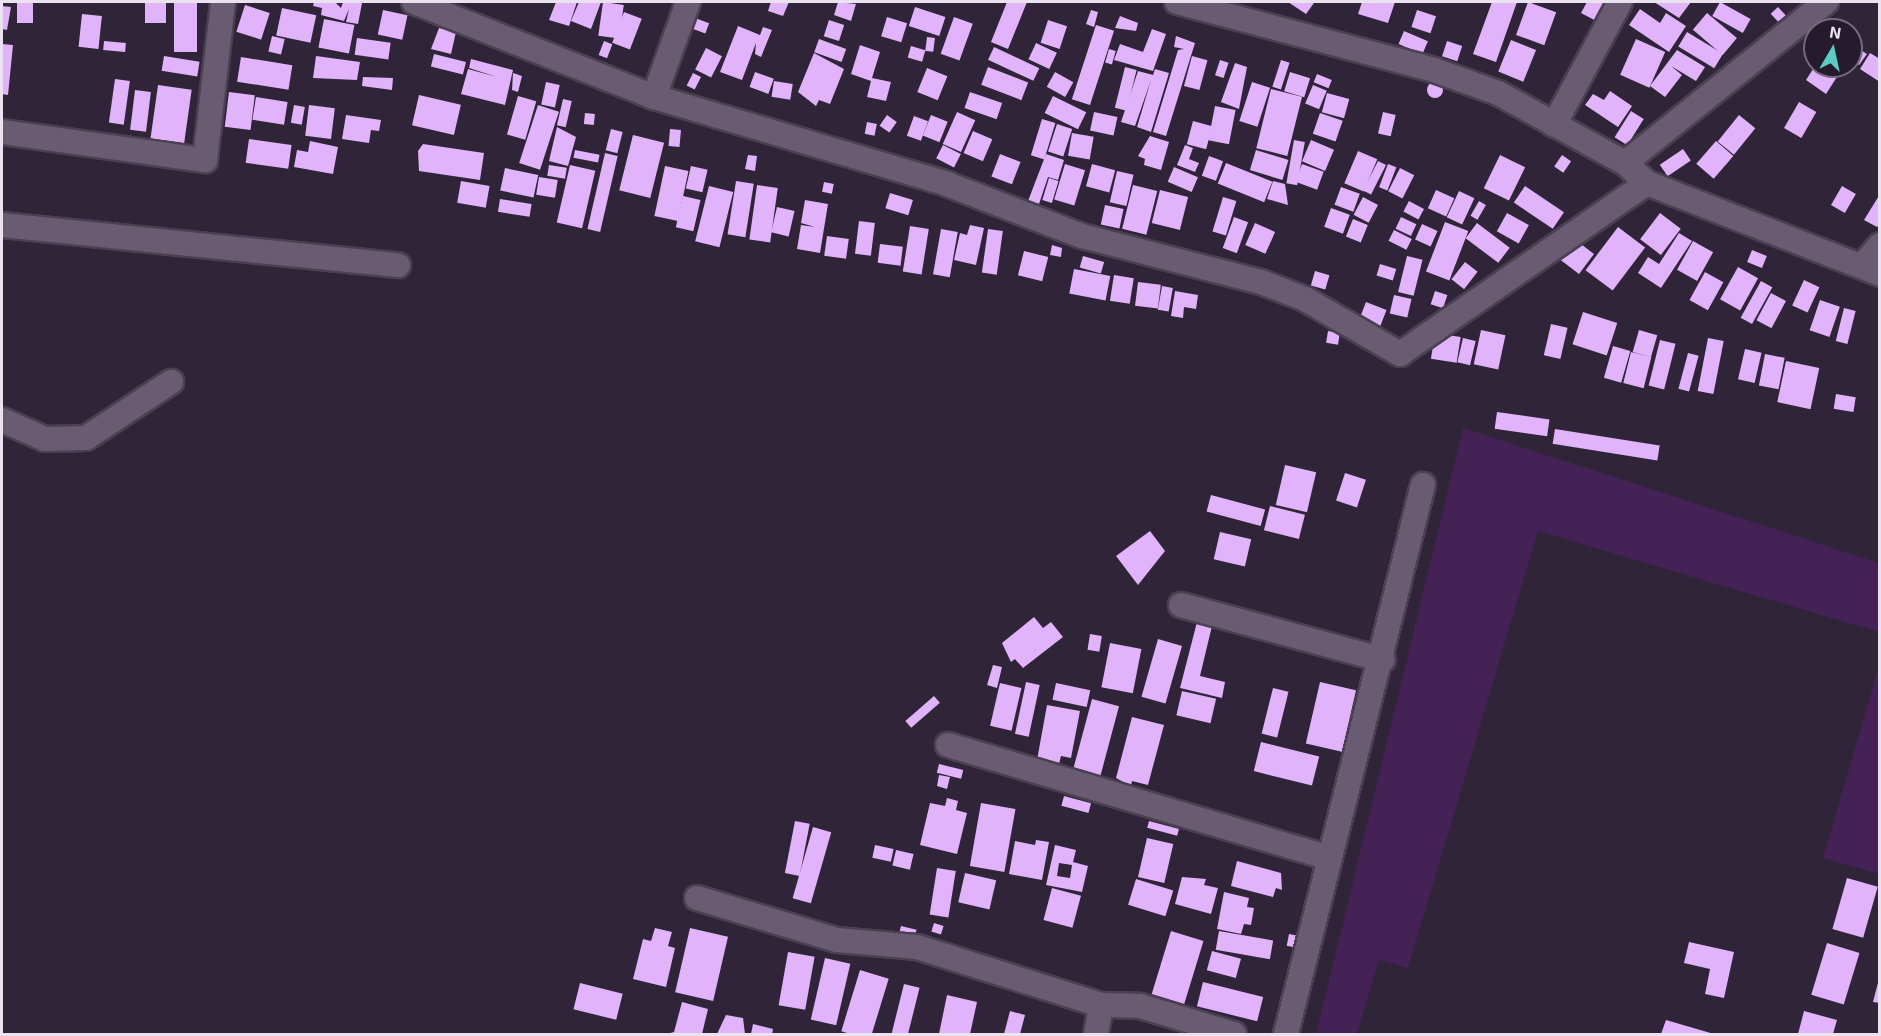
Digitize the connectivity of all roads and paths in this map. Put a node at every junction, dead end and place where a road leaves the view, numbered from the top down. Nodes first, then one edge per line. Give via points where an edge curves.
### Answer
1 (222, 2) edge
2 (414, 2) edge
3 (688, 2) edge
4 (1177, 2) edge
5 (1620, 2) edge
6 (1826, 2) edge
7 (654, 97) junction
8 (1554, 125) junction
9 (2, 132) edge
10 (1625, 163) junction
11 (1647, 183) junction
12 (2, 225) edge
13 (1880, 244) edge
14 (398, 266) dead end
15 (1871, 270) edge
16 (171, 382) dead end
17 (2, 420) edge
18 (1423, 485) dead end
19 (1181, 605) dead end
20 (1383, 660) junction
21 (948, 745) dead end
22 (1326, 857) junction
23 (697, 898) dead end
24 (1101, 1005) junction
25 (1096, 1035) edge
26 (1234, 1035) edge
27 (1286, 1035) edge

1 - 9 street via 204,160
2 - 7 street
3 - 7 street
4 - 8 street via 1434,70 1498,93
5 - 8 street
6 - 10 street
7 - 11 street via 947,184 1082,236 1261,282 1305,299 1400,354
8 - 10 street
10 - 11 street
11 - 15 street
12 - 14 street
13 - 15 street
16 - 17 street via 86,438 45,439
18 - 20 street
19 - 20 street
20 - 22 street
21 - 22 street
22 - 27 street via 1313,939
23 - 24 street via 837,940 917,947
24 - 25 street
24 - 26 street via 1140,1006

